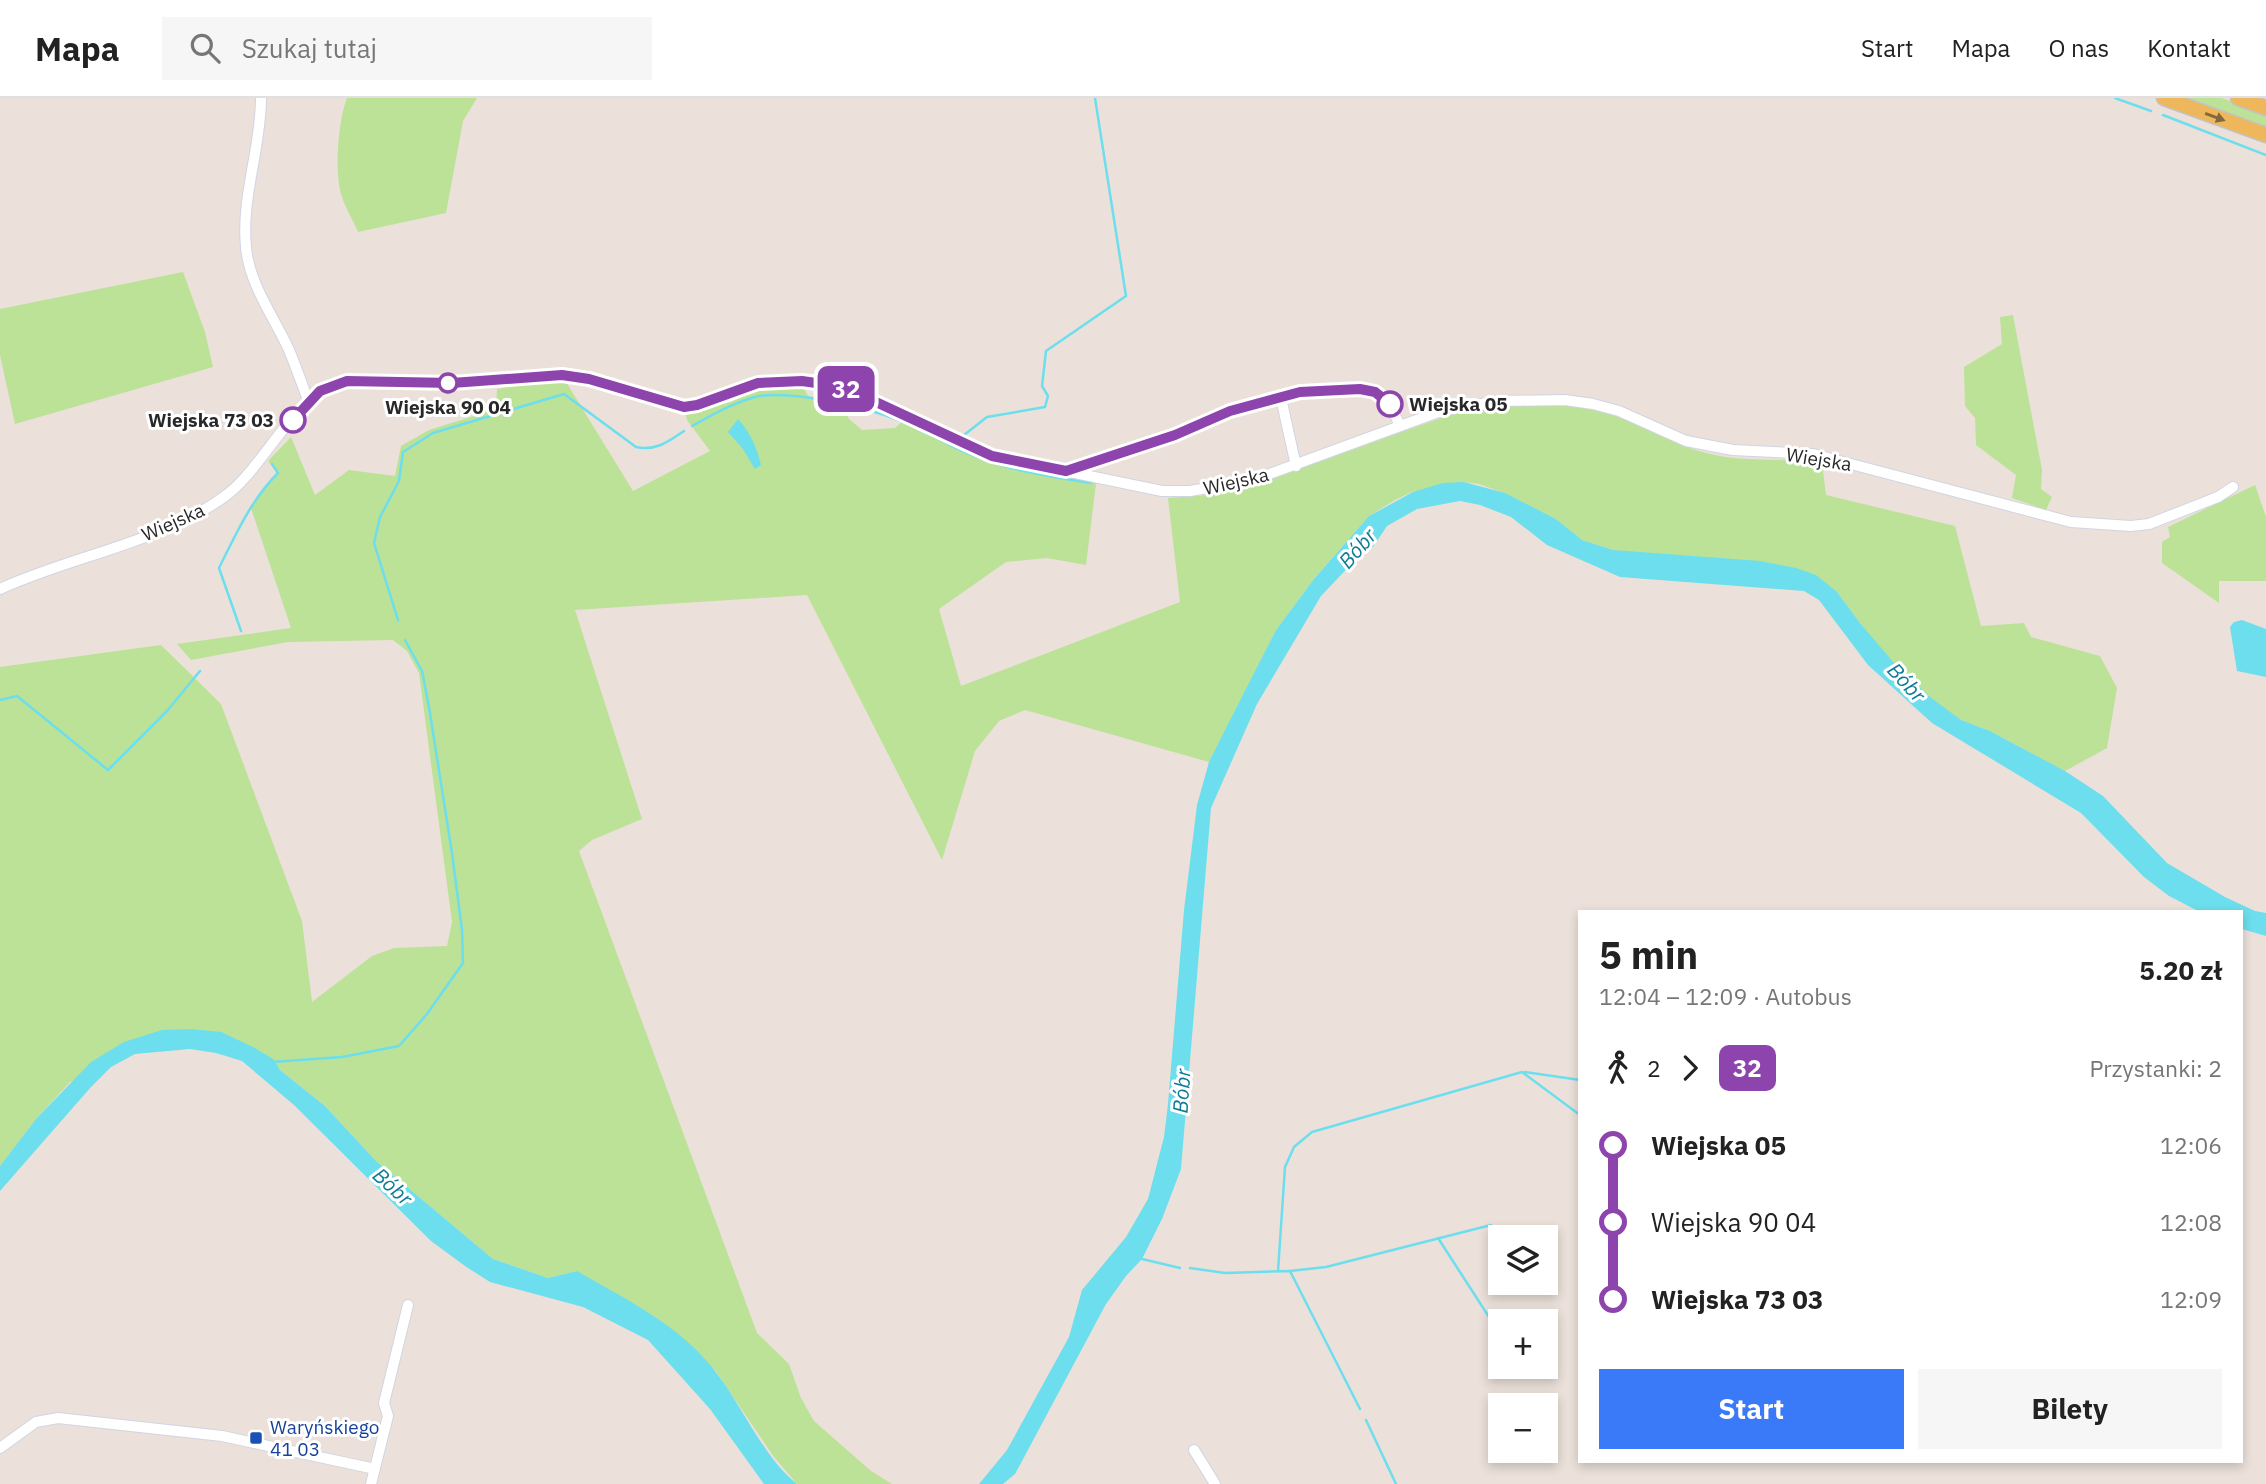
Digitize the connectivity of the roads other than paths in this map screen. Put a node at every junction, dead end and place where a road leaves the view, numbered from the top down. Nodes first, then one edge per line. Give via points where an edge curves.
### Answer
1 (261, 98) edge
2 (2164, 98) edge
3 (2238, 98) edge
4 (2266, 108) edge
5 (2266, 135) edge
6 (1281, 398) junction
7 (308, 400) junction
8 (1400, 426) junction
9 (1296, 466) junction
10 (1066, 471) junction
11 (2233, 487) dead end
12 (0, 589) edge
13 (408, 1305) dead end
14 (0, 1448) edge
15 (1194, 1450) dead end
16 (375, 1469) junction
17 (371, 1484) edge
18 (1215, 1484) edge

1 - 7 street via 246,250
2 -> 5 main road
3 - 4 main road
6 - 8 street, Wiejska via 1300,392 1368,391 1384,397
6 - 9 street
6 - 10 street, Wiejska via 1230,411 1175,435
7 - 10 street, Wiejska via 347,381 452,383 562,375 684,407 758,383 802,381 837,386 863,396 992,456
7 - 12 street, Wiejska via 257,466 198,513
8 - 9 street, Wiejska
8 - 11 street, Wiejska via 1444,411 1500,401 1574,401 1619,411 1686,441 1814,454 2071,522 2149,524
9 - 10 street, Wiejska via 1254,480 1190,491 1161,491
13 - 16 street via 384,1403 388,1416
14 - 16 street via 36,1422 58,1418 222,1436
15 - 18 street
16 - 17 street

